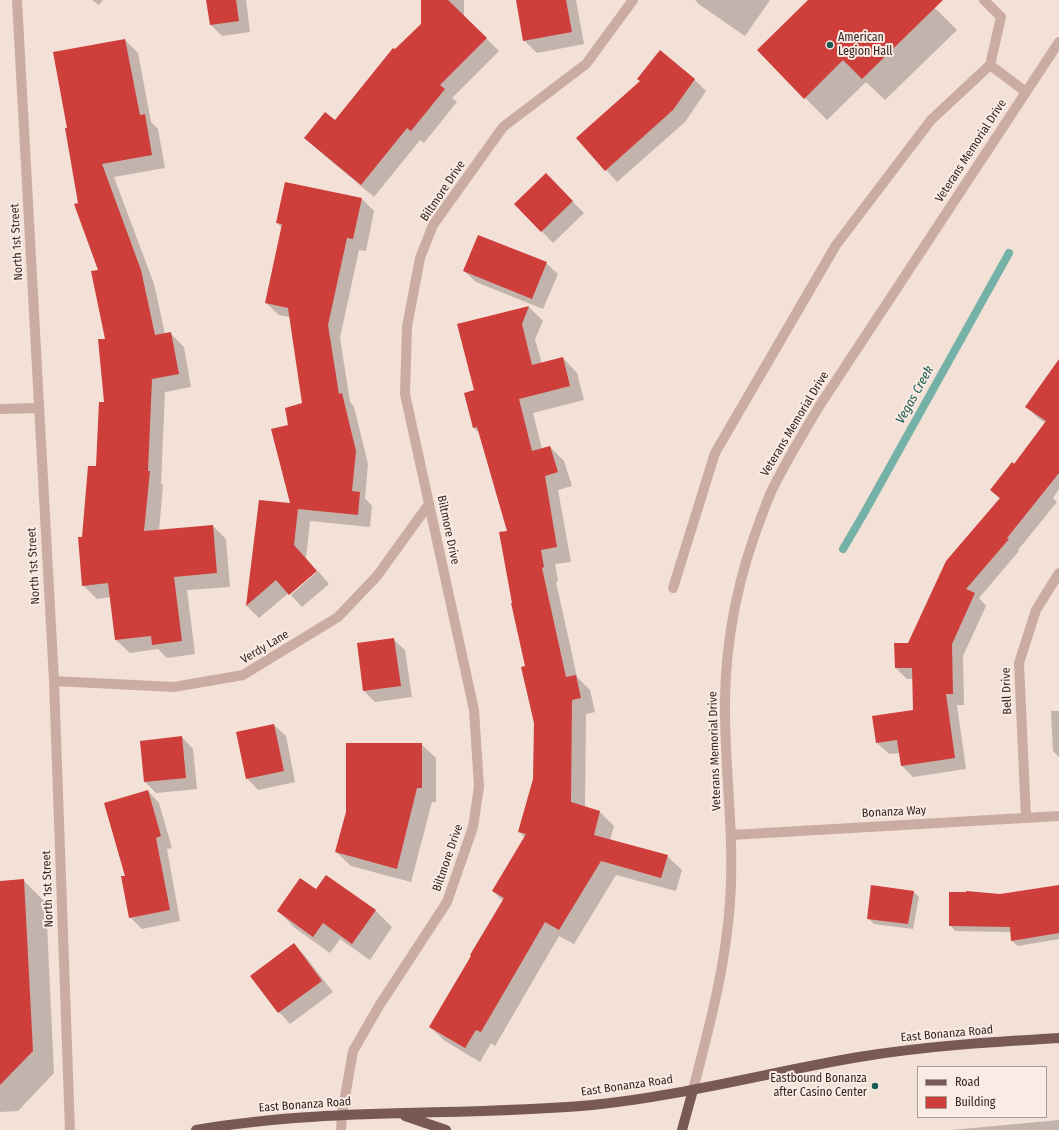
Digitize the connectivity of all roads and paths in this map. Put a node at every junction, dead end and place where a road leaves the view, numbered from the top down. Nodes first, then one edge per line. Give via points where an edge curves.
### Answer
1 (17, 0) edge
2 (633, 0) edge
3 (984, 0) edge
4 (1059, 42) edge
5 (990, 65) junction
6 (1026, 92) junction
7 (39, 408) junction
8 (0, 409) edge
9 (429, 504) junction
10 (1059, 573) edge
11 (673, 588) dead end
12 (54, 682) junction
13 (1059, 816) edge
14 (1026, 818) junction
15 (730, 835) junction
16 (1059, 1038) edge
17 (693, 1090) junction
18 (342, 1114) junction
19 (399, 1114) junction
20 (70, 1130) edge
21 (196, 1130) edge
22 (341, 1130) edge
23 (446, 1130) edge
24 (682, 1130) edge

1 - 7 street, North 1st Street
2 - 9 street, Biltmore Drive via 586,64 503,127 433,225 420,258 407,327 405,394
3 - 5 street via 1001,17
4 - 6 street, Veterans Memorial Drive
5 - 6 street
5 - 11 street via 931,120 836,245 715,453
6 - 15 street, Veterans Memorial Drive via 820,405 773,487 743,571 727,663 725,698
7 - 8 street
7 - 12 street, North 1st Street
9 - 12 street, Verdy Lane via 378,576 338,618 243,675 174,687
9 - 18 street, Biltmore Drive via 474,710 479,787 473,827 447,902 379,1006 353,1051
10 - 14 street, Bell Drive via 1036,610 1019,663
12 - 20 street, North 1st Street
13 - 14 street, Bonanza Way
14 - 15 street, Bonanza Way
15 - 17 street, Veterans Memorial Drive via 732,874 727,938
16 - 17 main road, East Bonanza Road via 891,1052
17 - 19 main road, East Bonanza Road via 593,1104
17 - 24 main road
18 - 19 main road, East Bonanza Road
18 - 21 main road, East Bonanza Road
18 - 22 street, Biltmore Drive
19 - 23 main road

